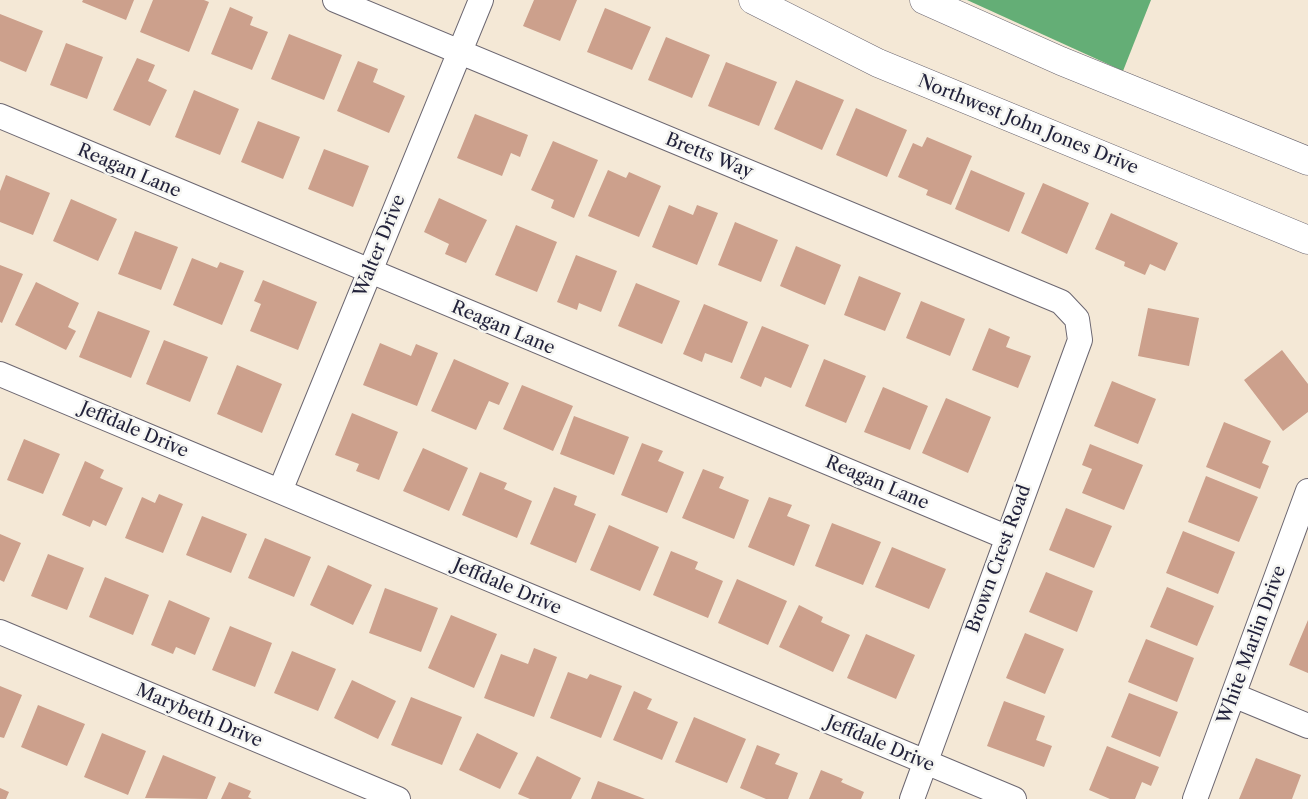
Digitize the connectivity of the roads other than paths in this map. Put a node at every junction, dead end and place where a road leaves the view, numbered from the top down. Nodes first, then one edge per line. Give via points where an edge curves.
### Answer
1 (335, 0) edge
2 (481, 0) edge
3 (753, 0) edge
4 (924, 0) edge
5 (459, 53) junction
6 (0, 116) edge
7 (1308, 161) edge
8 (1308, 240) edge
9 (370, 272) junction
10 (1077, 319) joint
11 (0, 374) edge
12 (280, 491) junction
13 (1308, 491) edge
14 (1006, 538) junction
15 (0, 632) edge
16 (1233, 695) junction
17 (1308, 726) edge
18 (925, 763) junction
19 (398, 799) edge
20 (912, 799) edge
21 (1014, 799) edge
22 (1195, 799) edge

1 - 5 street, Bretts Way
2 - 5 street, Walter Drive
3 - 8 main road, Northwest John Jones Drive via 878,63
4 - 7 main road via 1061,61
5 - 9 street, Walter Drive
5 - 10 street, Bretts Way via 1061,302
6 - 9 street, Reagan Lane
9 - 12 street, Walter Drive
9 - 14 street, Reagan Lane
10 - 14 street, Brown Crest Road via 1080,340
11 - 12 street, Jeffdale Drive
12 - 18 street, Jeffdale Drive
13 - 16 street, White Marlin Drive
14 - 18 street, Brown Crest Road
15 - 19 street, Marybeth Drive
16 - 17 street
16 - 22 street, White Marlin Drive
18 - 20 street, Brown Crest Road
18 - 21 street, Jeffdale Drive

